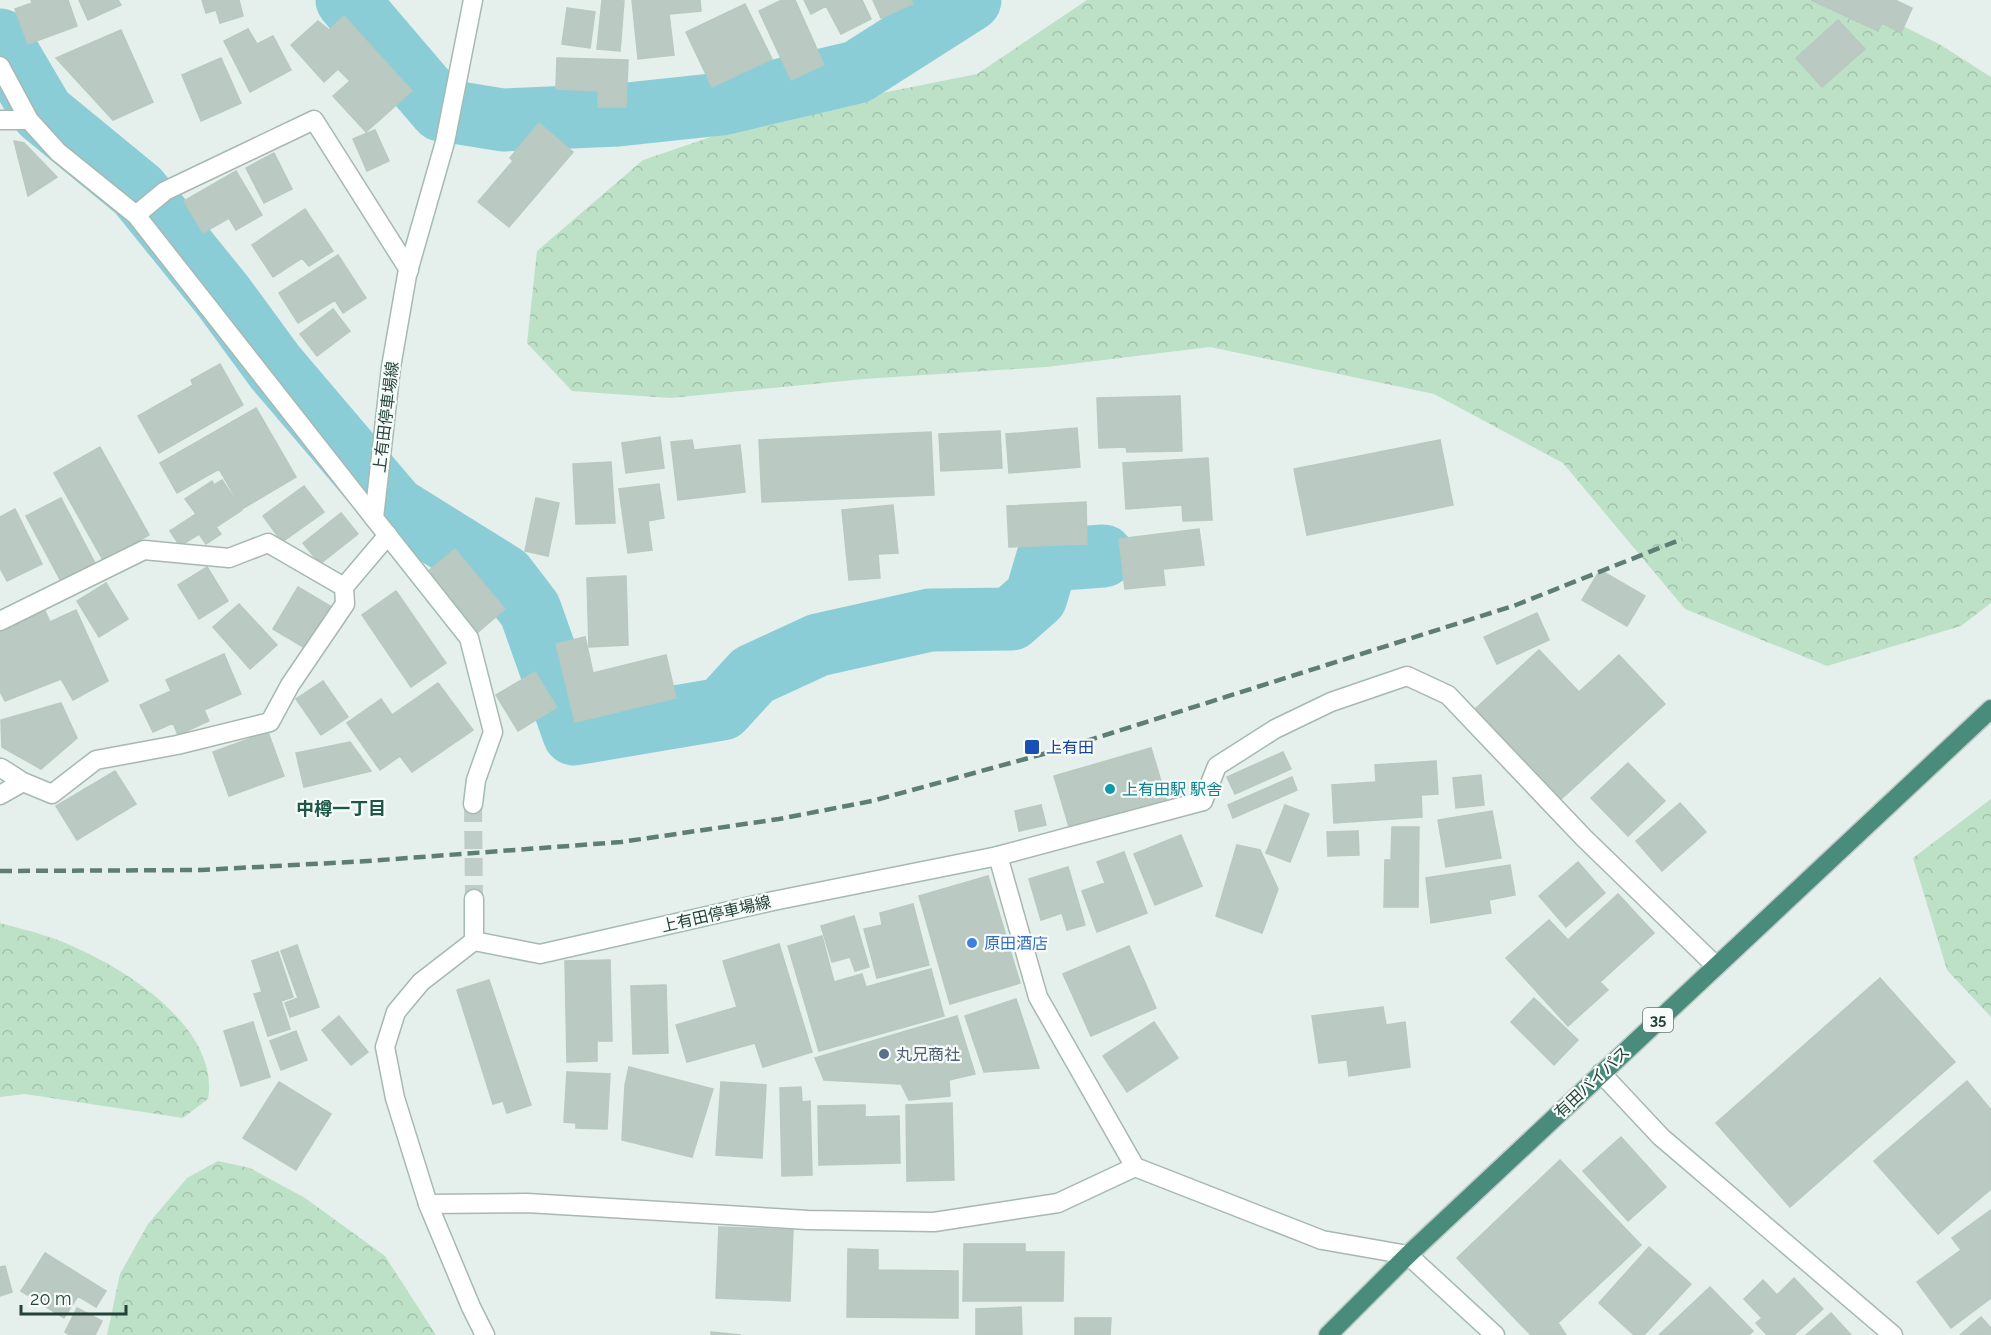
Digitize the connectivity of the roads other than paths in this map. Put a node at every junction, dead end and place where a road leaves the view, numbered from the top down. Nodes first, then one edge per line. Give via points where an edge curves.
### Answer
1 (473, 0) edge
2 (0, 66) edge
3 (0, 120) edge
4 (29, 120) junction
5 (137, 215) junction
6 (409, 270) junction
7 (374, 518) junction
8 (388, 535) junction
9 (344, 587) junction
10 (0, 621) edge
11 (1991, 709) edge
12 (1, 768) edge
13 (23, 782) junction
14 (0, 795) edge
15 (472, 804) tunnel mouth
16 (999, 856) junction
17 (474, 899) tunnel mouth
18 (474, 941) junction
19 (1716, 966) junction
20 (1601, 1073) junction
21 (1136, 1167) junction
22 (428, 1204) junction
23 (1408, 1255) junction
24 (485, 1335) edge
25 (1328, 1335) edge
26 (1495, 1335) edge
27 (1893, 1335) edge

1 - 6 street, 上有田停車場線 via 445,142
2 - 4 street
3 - 4 street
4 - 5 street via 58,152
5 - 6 street via 165,192 314,120
5 - 7 street
6 - 7 street, 上有田停車場線 via 391,367
7 - 8 street
8 - 9 street
8 - 15 street via 469,638 492,732
9 - 10 street via 268,543 229,558 144,550
9 - 13 street via 345,604 270,722 96,760 52,794
11 - 19 highway, 有田バイパス / 35
12 - 13 street
13 - 14 street
16 - 18 street, 上有田停車場線 via 773,901 540,954
16 - 19 street, 上有田停車場線 via 1203,801 1217,766 1275,729 1331,702 1407,676 1448,695 1584,838
16 - 21 street via 1038,997
17 - 18 street
18 - 22 street via 421,982 396,1012 385,1047 395,1098
19 - 20 highway, 有田バイパス / 35
20 - 23 highway, 有田バイパス / 35
20 - 27 street via 1661,1137
21 - 22 street via 1058,1203 934,1222 808,1220 527,1203
21 - 23 street via 1322,1240
22 - 24 street
23 - 25 highway, 有田バイパス / 35
23 - 26 street

